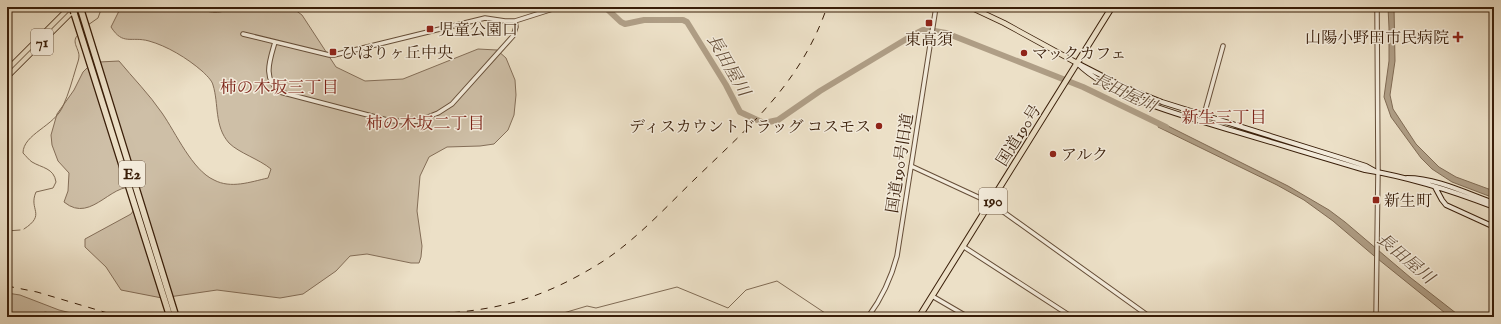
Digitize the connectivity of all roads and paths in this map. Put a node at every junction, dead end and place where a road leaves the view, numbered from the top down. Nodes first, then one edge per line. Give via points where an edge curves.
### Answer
1 (78, 7) edge
2 (558, 7) edge
3 (699, 7) edge
4 (720, 7) edge
5 (936, 7) edge
6 (970, 7) edge
7 (1112, 7) edge
8 (1377, 7) edge
9 (72, 9) edge
10 (515, 20) junction
11 (243, 34) dead end
12 (85, 35) junction
13 (275, 42) junction
14 (1224, 46) dead end
15 (1077, 63) junction
16 (7, 70) edge
17 (7, 77) edge
18 (1204, 116) junction
19 (1202, 122) junction
20 (911, 166) junction
21 (1378, 172) junction
22 (1398, 178) junction
23 (1435, 187) junction
24 (991, 203) junction
25 (1494, 203) edge
26 (1494, 207) edge
27 (1493, 225) edge
28 (964, 247) junction
29 (932, 296) junction
30 (172, 315) edge
31 (868, 317) edge
32 (920, 317) edge
33 (968, 317) edge
34 (1072, 317) edge
35 (1150, 317) edge
36 (1376, 317) edge

1 - 12 highway, E2
1 - 17 main road, 71
2 - 10 street
3 - 4 street
5 - 20 street, 国道190号旧道
6 - 15 main road
7 - 15 highway, 国道190号 / 190
8 - 21 street
9 - 12 highway, E2
9 - 16 main road, 71
10 - 13 street via 484,18 334,55
10 - 13 street via 513,36 452,104 432,116 413,122 387,120 280,92 268,74
11 - 13 street
12 - 30 highway, E2
14 - 18 street
15 - 18 main road via 1144,95
15 - 19 main road via 1102,82 1134,98
15 - 24 highway, 国道190号 / 190
18 - 19 street
18 - 21 main road via 1354,162
19 - 21 main road
20 - 24 street
20 - 31 street, 国道190号旧道 via 895,263 884,294
21 - 22 main road
21 - 36 street
22 - 23 main road
22 - 25 main road via 1418,179 1443,185
23 - 26 main road
23 - 27 main road via 1446,205
24 - 28 highway, 国道190号 / 190
24 - 35 street
28 - 29 highway, 国道190号 / 190
28 - 34 street
29 - 32 highway, 国道190号 / 190
29 - 33 street

